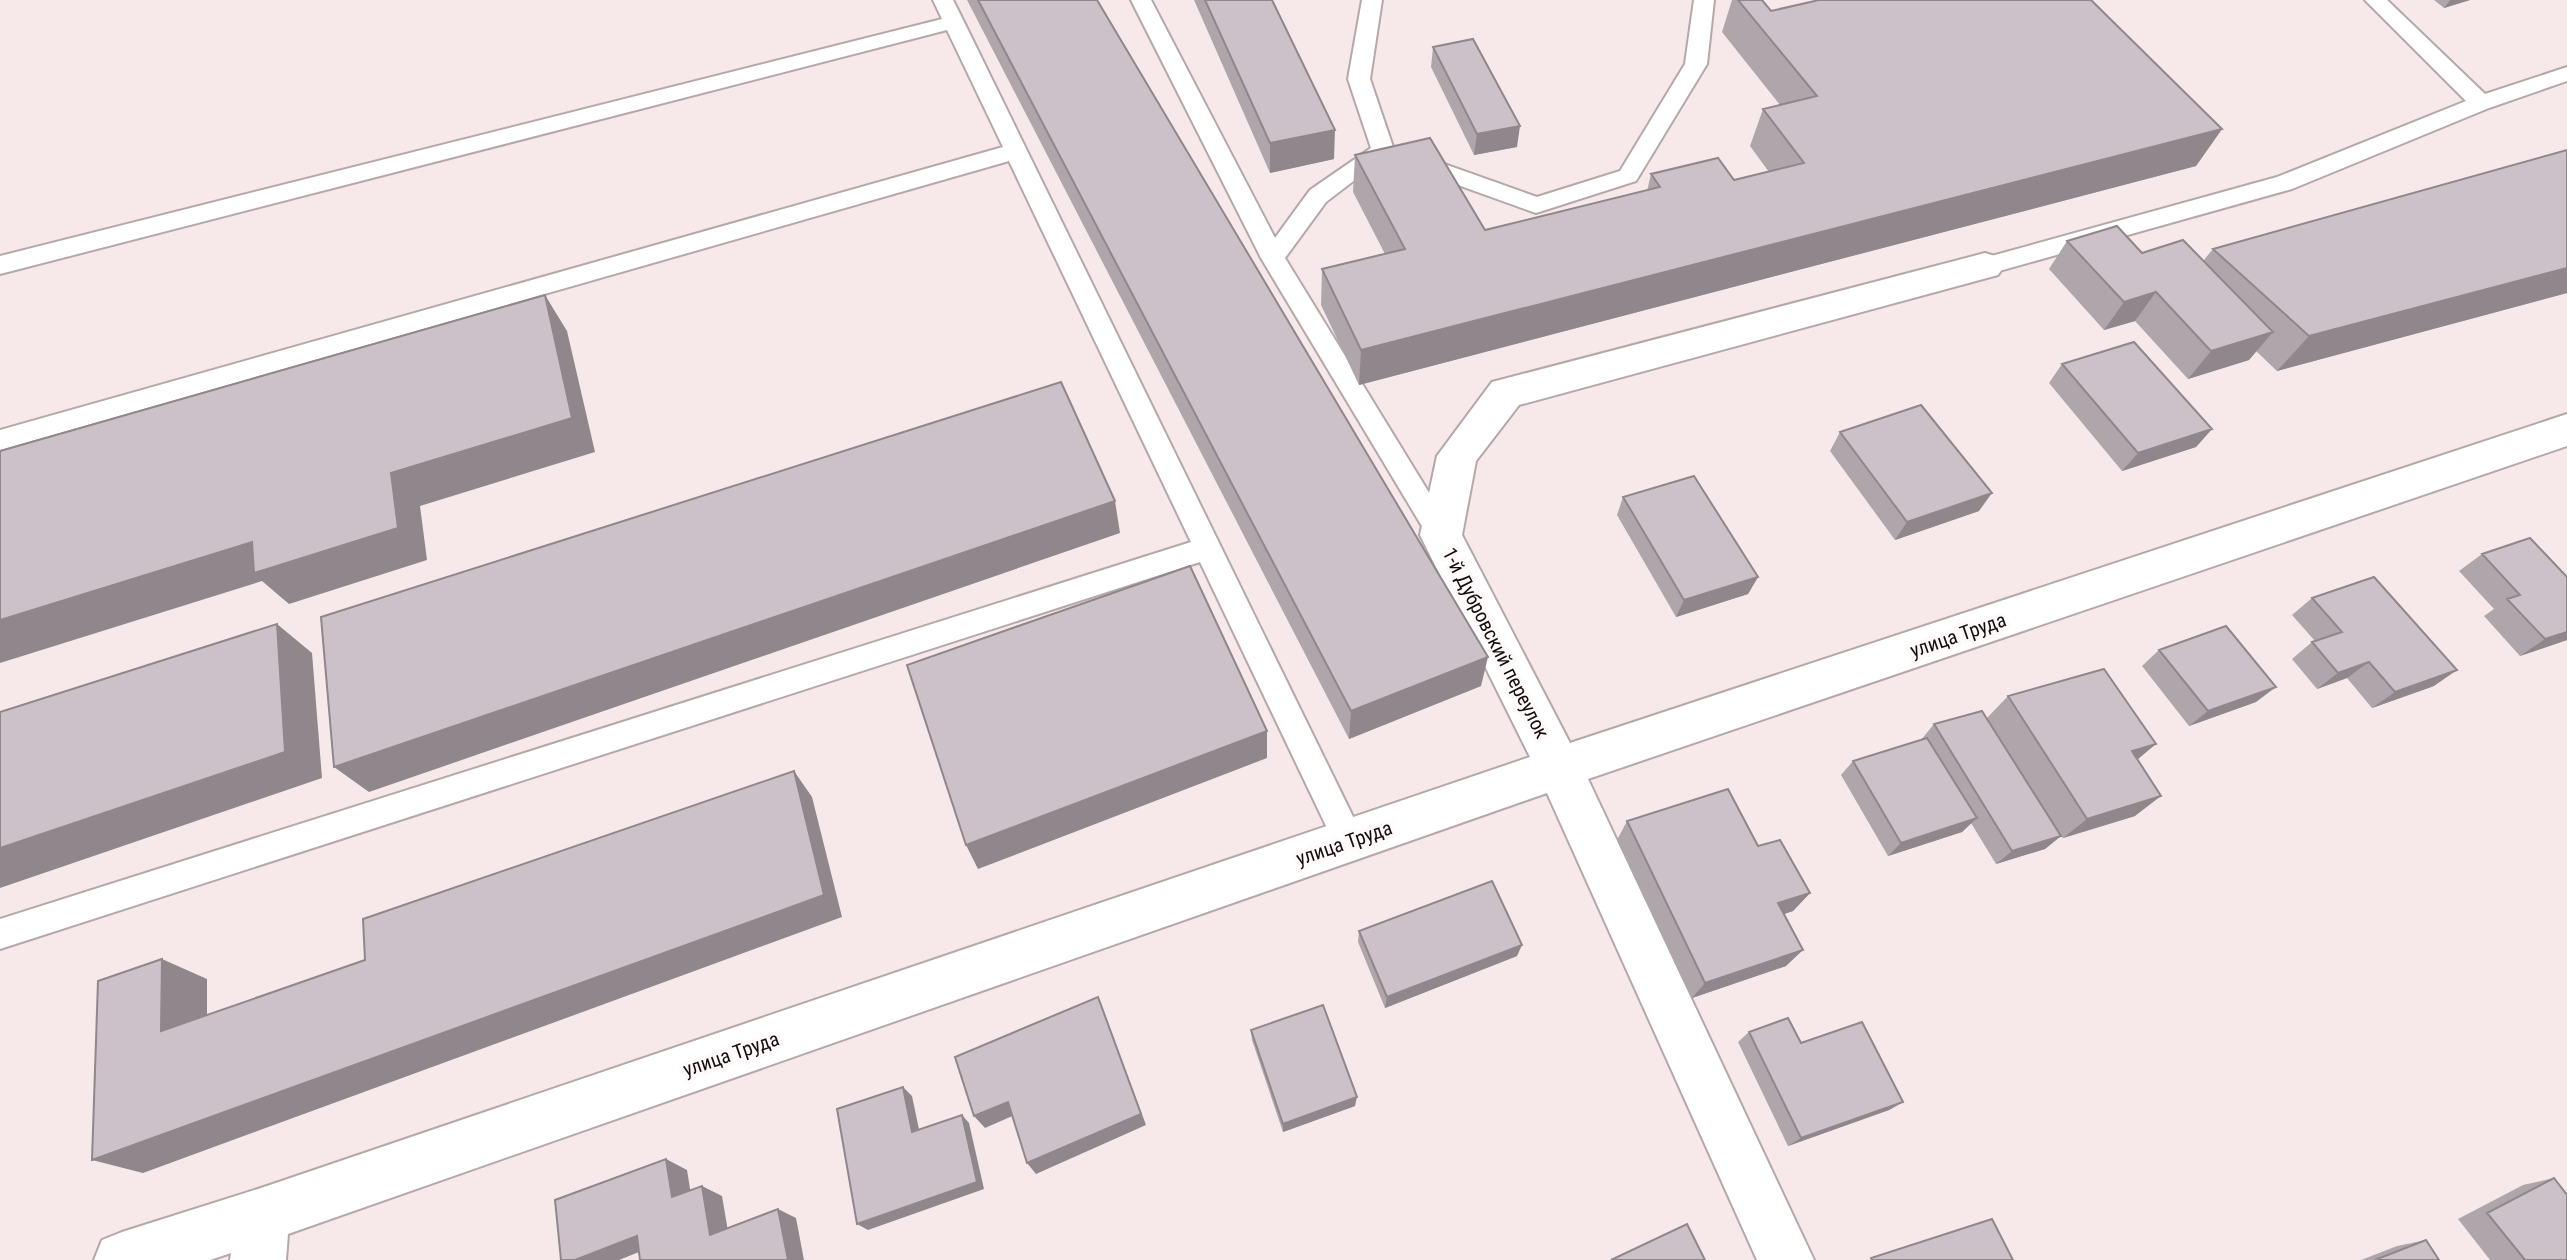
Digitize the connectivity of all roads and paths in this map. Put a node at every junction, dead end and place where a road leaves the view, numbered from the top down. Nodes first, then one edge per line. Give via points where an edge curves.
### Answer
1 (1141, 0) edge
2 (1372, 0) edge
3 (1704, 0) edge
4 (2375, 0) edge
5 (949, 11) edge
6 (2567, 74) edge
7 (2481, 103) junction
8 (1383, 150) junction
9 (1017, 151) junction
10 (1273, 258) junction
11 (0, 265) edge
12 (1985, 266) joint
13 (2567, 430) edge
14 (0, 440) edge
15 (1441, 535) junction
16 (1208, 548) junction
17 (1559, 768) junction
18 (1349, 841) junction
19 (0, 934) edge
20 (259, 1238) edge
21 (122, 1260) edge
22 (1786, 1260) edge

1 - 10 lane
2 - 8 lane via 1359,79
3 - 8 lane via 1696,64 1628,176 1536,205
4 - 7 lane
5 - 9 lane
5 - 11 lane
6 - 7 lane
7 - 12 lane via 2284,183
8 - 10 lane via 1318,196
9 - 14 lane
9 - 16 lane
10 - 15 lane
12 - 15 street, 1-й Дубровский переулок via 1506,393 1457,456
13 - 17 street, улица Труда
15 - 17 street, 1-й Дубровский переулок
16 - 18 lane
16 - 19 lane
17 - 18 street, улица Труда
17 - 22 street, 1-й Дубровский переулок
18 - 20 street, улица Труда
20 - 21 street, улица Труда

